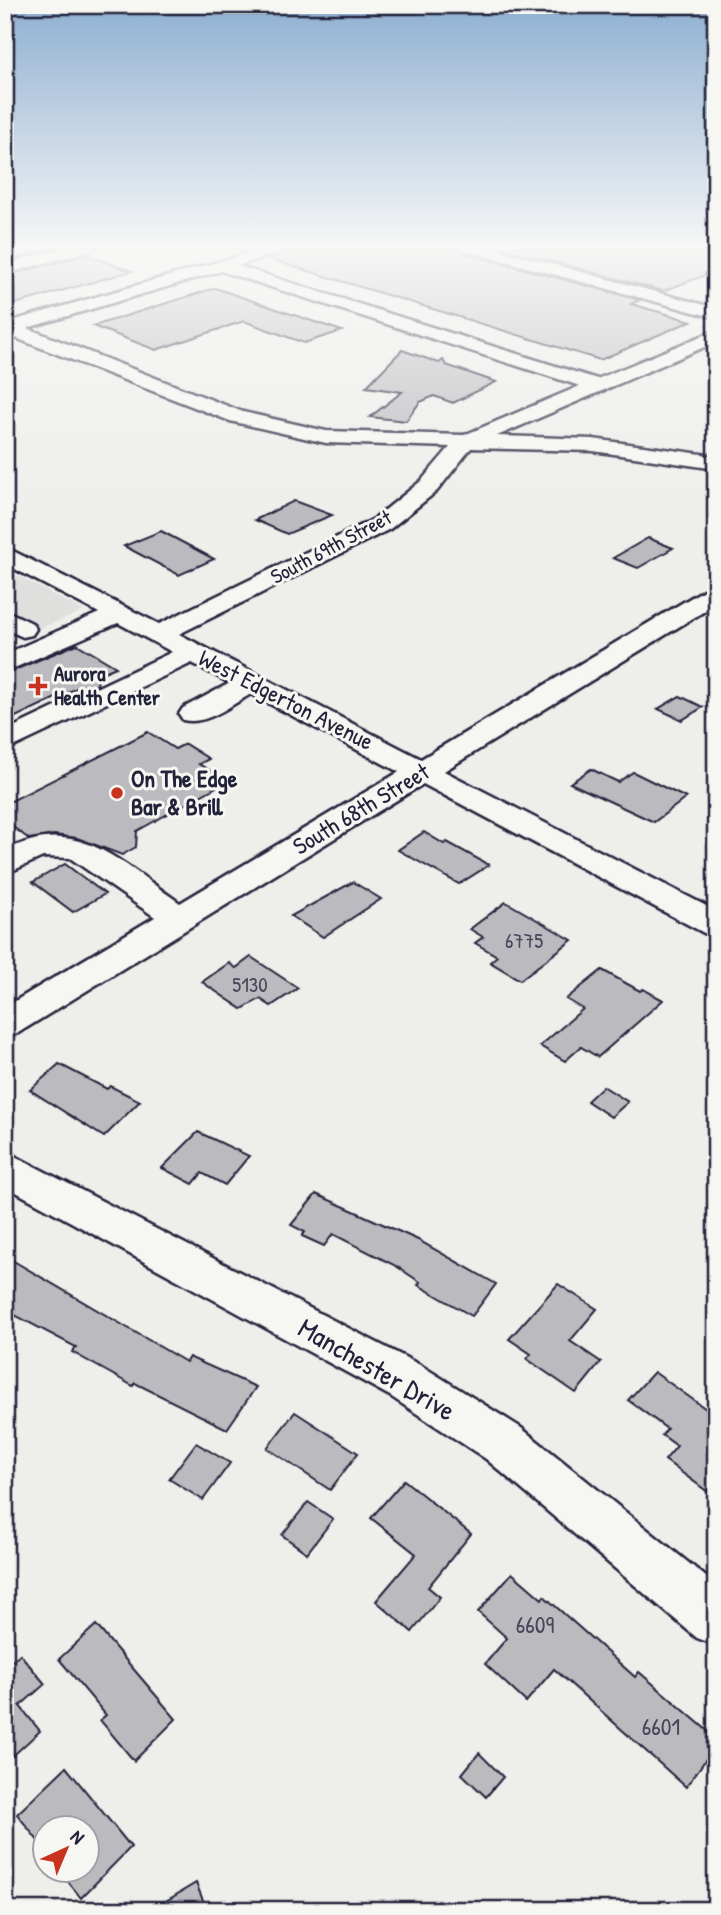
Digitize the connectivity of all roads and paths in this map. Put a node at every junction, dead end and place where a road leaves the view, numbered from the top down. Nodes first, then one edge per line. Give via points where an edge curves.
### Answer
1 (29, 336) edge
2 (441, 336) edge
3 (713, 336) edge
4 (597, 386) junction
5 (465, 442) junction
6 (716, 463) edge
7 (5, 554) edge
8 (716, 593) edge
9 (120, 614) junction
10 (158, 634) junction
11 (193, 652) junction
12 (5, 664) edge
13 (252, 682) junction
14 (193, 714) dead end
15 (5, 742) edge
16 (423, 771) junction
17 (5, 864) edge
18 (179, 918) junction
19 (716, 925) edge
20 (5, 1024) edge
21 (5, 1167) edge
22 (716, 1619) edge

1 - 5 street via 237,416 326,437
2 - 4 street
3 - 4 street, South 69th Street
4 - 5 street, South 69th Street
5 - 6 street via 593,445
5 - 10 street, South 69th Street via 429,486 382,524
7 - 9 street, West Edgerton Avenue
8 - 16 street, South 68th Street
9 - 10 street, West Edgerton Avenue
9 - 12 street
10 - 11 street, West Edgerton Avenue
11 - 13 street, West Edgerton Avenue
11 - 15 street
13 - 14 street
13 - 16 street, West Edgerton Avenue
16 - 18 street, South 68th Street
16 - 19 street, West Edgerton Avenue
17 - 18 street via 37,848 77,848
18 - 20 street, South 68th Street
21 - 22 street, Manchester Drive via 406,1381 503,1443

